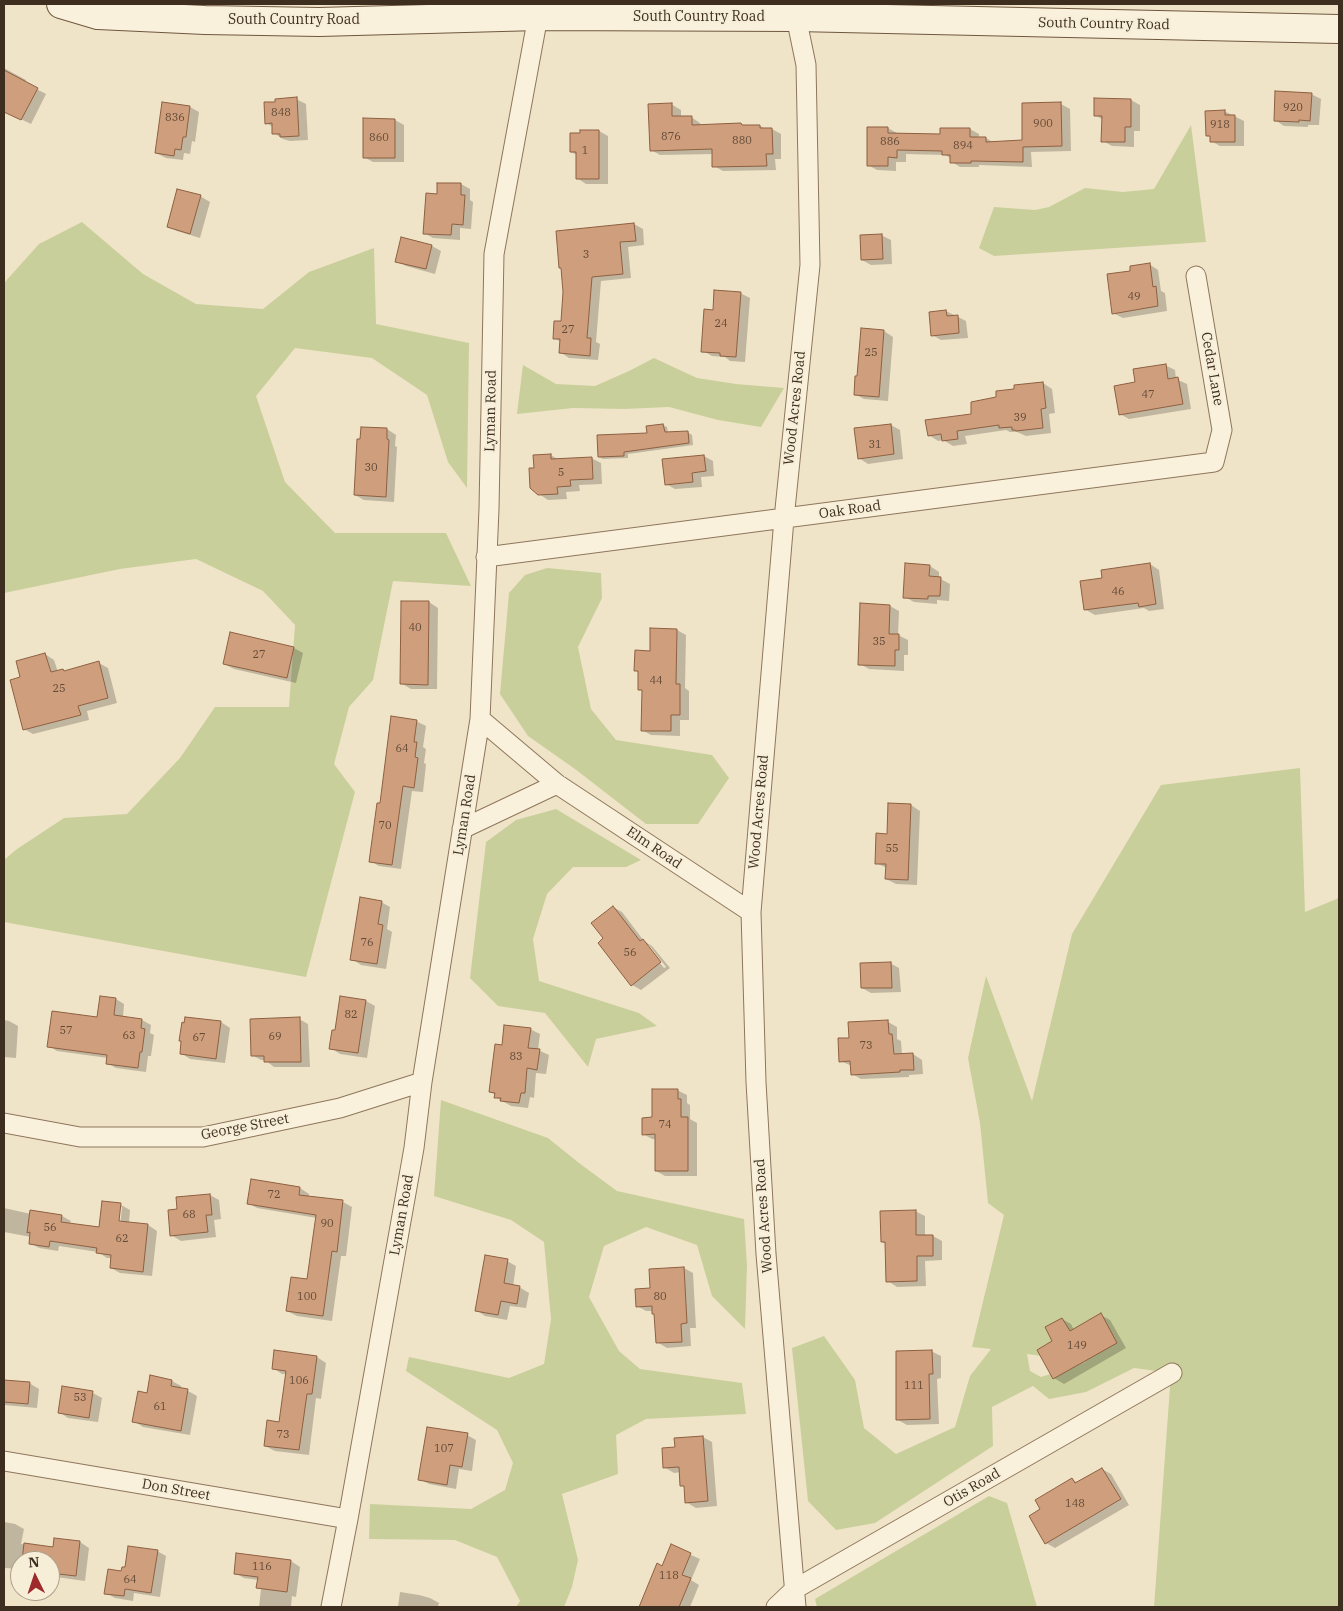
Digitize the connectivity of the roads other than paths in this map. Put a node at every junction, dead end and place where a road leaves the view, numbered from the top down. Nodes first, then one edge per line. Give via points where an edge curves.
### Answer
1 (61, 4) edge
2 (99, 9) edge
3 (795, 10) edge
4 (538, 16) junction
5 (1339, 29) edge
6 (1196, 276) dead end
7 (1214, 462) joint
8 (784, 519) junction
9 (486, 557) junction
10 (480, 719) junction
11 (557, 784) junction
12 (462, 829) junction
13 (751, 912) junction
14 (422, 1082) junction
15 (4, 1122) edge
16 (1172, 1373) dead end
17 (4, 1461) edge
18 (348, 1519) junction
19 (796, 1598) edge
20 (331, 1607) edge
21 (776, 1607) edge

1 - 2 main road, South Country Road
2 - 4 main road, South Country Road via 205,20 319,22
3 - 4 main road, South Country Road
3 - 5 main road, South Country Road
3 - 8 street, Wood Acres Road via 806,64 810,265
4 - 9 street, Lyman Road via 494,254
6 - 7 street, Cedar Lane via 1222,430
7 - 8 street, Oak Road
8 - 9 street, Oak Road
8 - 13 street, Wood Acres Road
9 - 10 street, Lyman Road
10 - 11 street, Elm Road
10 - 12 street, Lyman Road
11 - 12 street
11 - 13 street, Elm Road
12 - 14 street, Lyman Road
13 - 19 street, Wood Acres Road via 765,1245
14 - 15 street, George Street via 340,1108 203,1137 80,1137
14 - 18 street, Lyman Road via 414,1148
16 - 19 street, Otis Road
17 - 18 street, Don Street
18 - 20 street, Lyman Road
19 - 21 street, Otis Road

